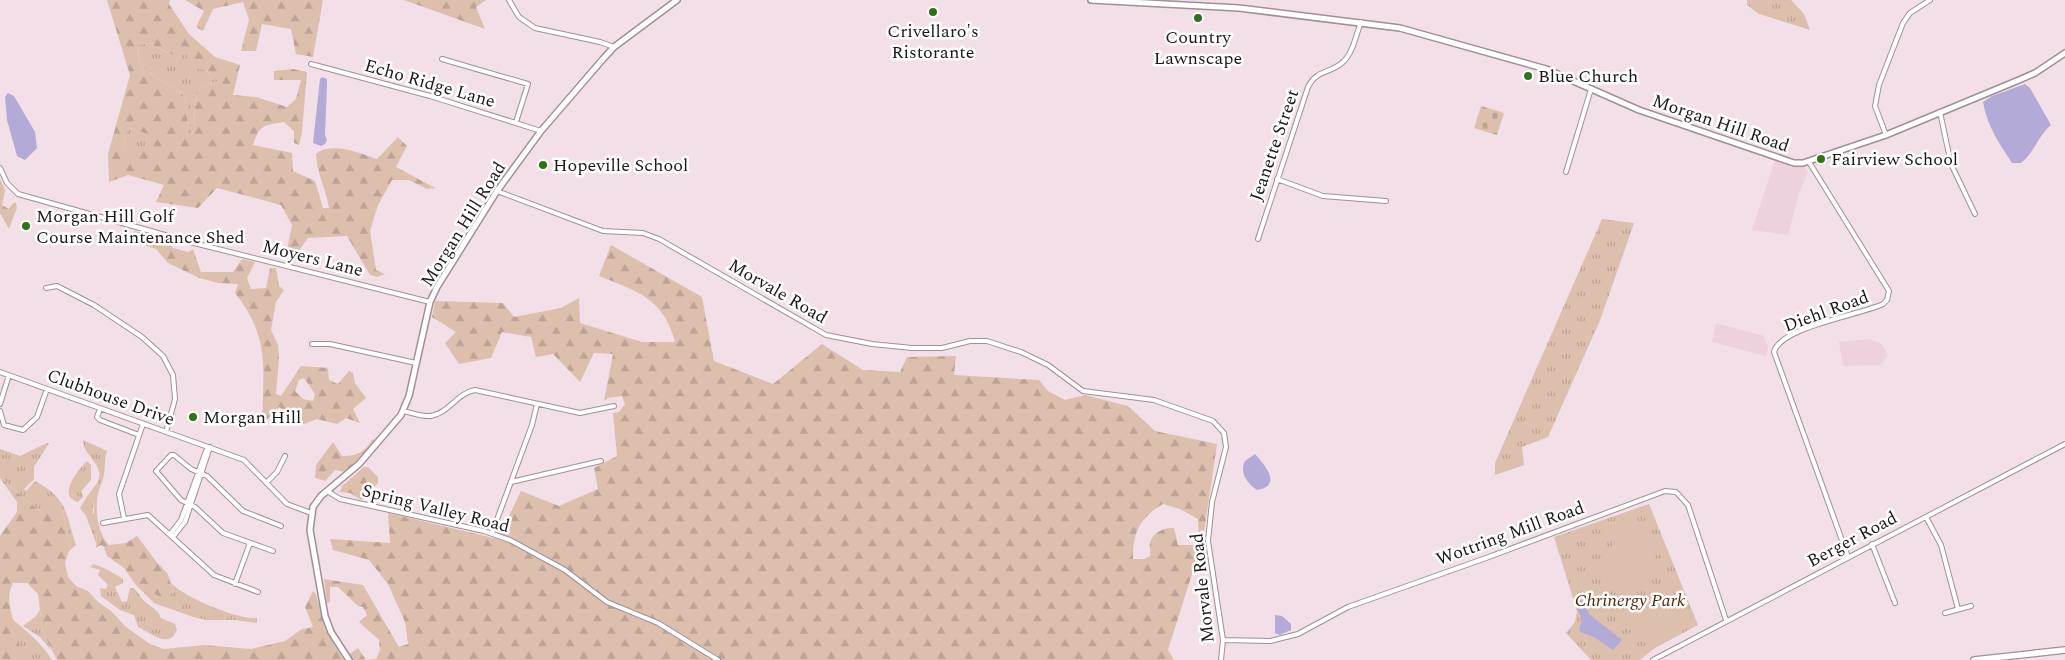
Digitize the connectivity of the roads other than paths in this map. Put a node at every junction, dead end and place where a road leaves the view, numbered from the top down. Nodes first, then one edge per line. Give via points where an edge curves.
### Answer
1 (509, 0) edge
2 (677, 0) edge
3 (1091, 0) edge
4 (1930, 0) edge
5 (1361, 22) junction
6 (614, 47) junction
7 (2065, 53) edge
8 (442, 59) dead end
9 (311, 64) dead end
10 (1591, 89) junction
11 (1940, 112) junction
12 (516, 122) junction
13 (541, 131) junction
14 (1886, 135) junction
15 (1809, 162) junction
16 (0, 168) edge
17 (1566, 172) dead end
18 (1278, 179) junction
19 (498, 191) junction
20 (1386, 201) dead end
21 (1975, 214) dead end
22 (1258, 239) dead end
23 (46, 288) dead end
24 (430, 302) junction
25 (312, 344) dead end
26 (416, 363) junction
27 (0, 372) edge
28 (9, 375) junction
29 (47, 389) junction
30 (0, 404) edge
31 (538, 404) junction
32 (614, 406) dead end
33 (100, 409) junction
34 (404, 411) junction
35 (0, 412) edge
36 (143, 424) junction
37 (166, 432) junction
38 (140, 435) junction
39 (2065, 444) edge
40 (210, 447) junction
41 (285, 456) dead end
42 (601, 461) dead end
43 (200, 473) junction
44 (267, 482) junction
45 (511, 482) junction
46 (327, 491) junction
47 (189, 504) junction
48 (311, 513) junction
49 (1926, 516) junction
50 (124, 518) junction
51 (103, 523) dead end
52 (281, 526) dead end
53 (492, 533) junction
54 (172, 535) junction
55 (250, 543) junction
56 (1872, 544) junction
57 (273, 551) dead end
58 (1848, 557) junction
59 (235, 584) junction
60 (258, 592) dead end
61 (1895, 603) dead end
62 (1971, 606) dead end
63 (1958, 609) junction
64 (1945, 612) dead end
65 (1726, 620) junction
66 (1224, 640) junction
67 (2065, 650) edge
68 (350, 660) edge
69 (718, 660) edge
70 (1221, 660) edge
71 (1653, 660) edge
72 (1974, 660) edge

1 - 6 street via 519,17 535,28
2 - 6 main road, Morgan Hill Road
3 - 5 main road, Morgan Hill Road via 1232,8
4 - 14 street via 1910,13 1903,23 1879,85 1875,106
5 - 10 main road, Morgan Hill Road via 1400,28 1542,68
5 - 18 street, Jeanette Street via 1351,50 1342,63 1321,72 1310,82
6 - 13 main road, Morgan Hill Road
7 - 11 main road, Morgan Hill Road via 2035,73
8 - 12 street via 528,84
9 - 12 street, Echo Ridge Lane
10 - 15 main road, Morgan Hill Road via 1683,126 1794,163
10 - 17 street
11 - 14 main road, Morgan Hill Road
11 - 21 street via 1951,164
12 - 13 street, Echo Ridge Lane
13 - 19 main road, Morgan Hill Road
14 - 15 main road, Morgan Hill Road
15 - 58 street, Diehl Road via 1889,290 1883,304 1794,333 1777,345 1774,352
16 - 24 street, Moyers Lane via 7,183 18,194 190,242
18 - 20 street via 1323,196
18 - 22 street, Jeanette Street
19 - 24 main road, Morgan Hill Road
19 - 66 street, Morvale Road via 603,231 643,234 659,239 826,335 904,348 942,348 970,341 987,341 1048,365 1072,385 1087,392 1154,400 1213,420 1224,433 1226,447 1212,502 1208,541
23 - 37 street via 57,286 94,305 142,337 163,356 173,374 175,399
24 - 26 main road, Morgan Hill Road
25 - 26 street via 330,344
26 - 34 main road, Morgan Hill Road
27 - 28 street, Clubhouse Drive
28 - 29 street, Clubhouse Drive
28 - 30 street
29 - 33 street, Clubhouse Drive
29 - 35 street via 37,417 23,430 4,425
31 - 32 street via 585,413
31 - 34 street via 476,390 462,395 436,415
31 - 45 street
33 - 36 street, Clubhouse Drive
33 - 38 street via 98,419
34 - 46 main road, Morgan Hill Road via 359,464
36 - 37 street, Clubhouse Drive
36 - 38 street
37 - 40 street, Clubhouse Drive
38 - 50 street via 119,494
39 - 49 street, Berger Road
40 - 43 street
40 - 44 street, Clubhouse Drive via 244,460
41 - 44 street via 277,472
42 - 45 street
43 - 47 street
43 - 47 street via 174,455 158,468 158,476
43 - 52 street via 243,511
44 - 48 street, Clubhouse Drive via 290,506
45 - 53 street
46 - 48 main road, Morgan Hill Road
46 - 53 street, Spring Valley Road via 340,499
47 - 54 street
47 - 55 street via 223,533
48 - 68 main road via 310,530 326,618 331,632
49 - 56 street, Berger Road
49 - 63 street via 1941,545
50 - 51 street
50 - 54 street via 148,515
53 - 69 street, Spring Valley Road via 515,542 561,568 608,602 658,623
54 - 59 street via 214,575
55 - 57 street
55 - 59 street
56 - 58 street, Berger Road
56 - 61 street
58 - 65 street, Berger Road
59 - 60 street
62 - 63 street
63 - 64 street
65 - 66 street, Wottring Mill Road via 1688,505 1676,492 1665,491 1348,607 1298,634 1270,641
65 - 71 street, Berger Road
66 - 70 street, Morvale Road
67 - 72 highway

